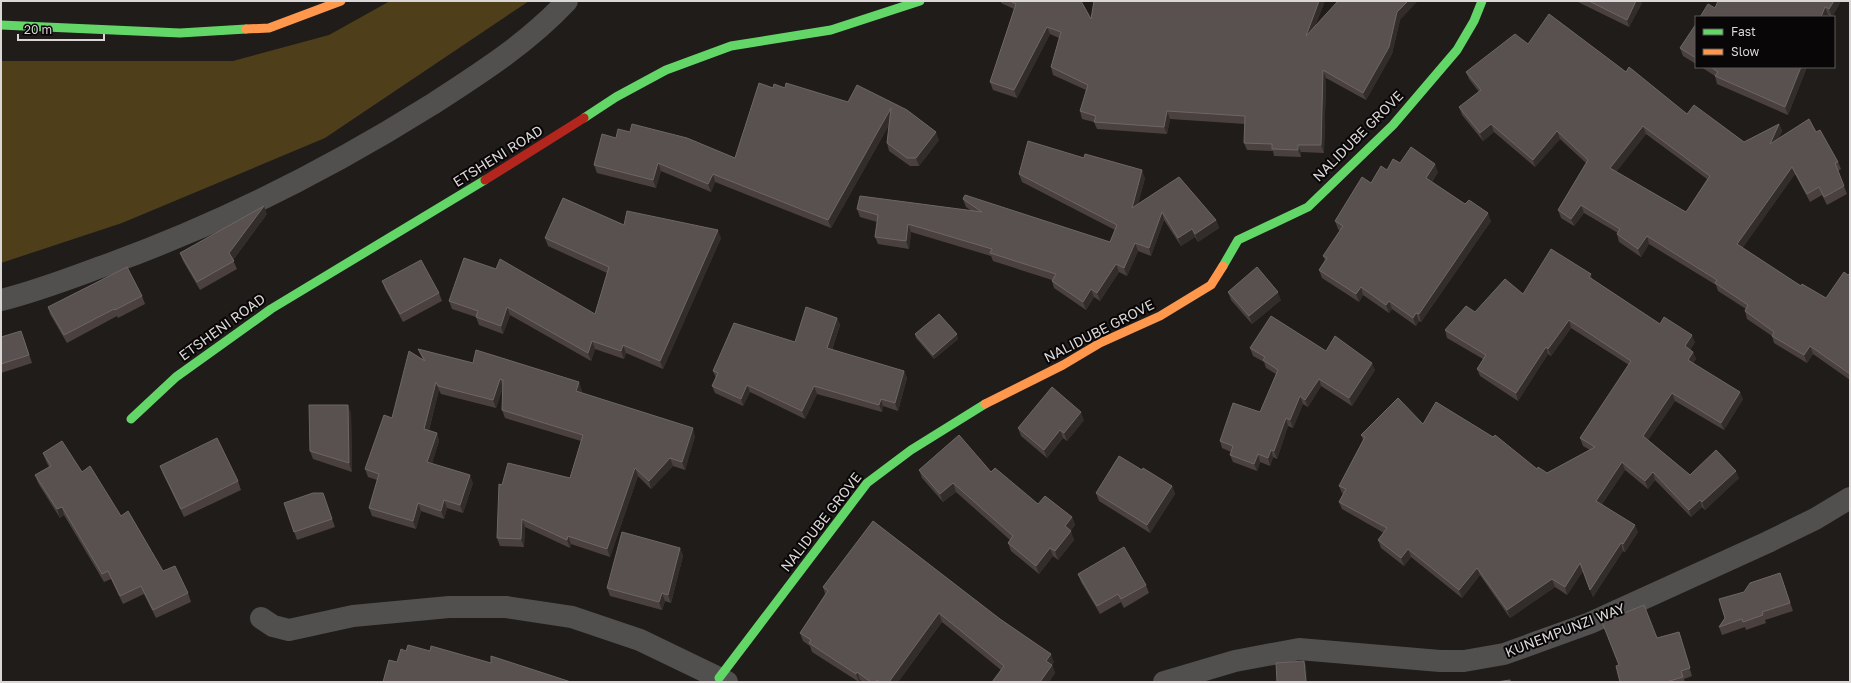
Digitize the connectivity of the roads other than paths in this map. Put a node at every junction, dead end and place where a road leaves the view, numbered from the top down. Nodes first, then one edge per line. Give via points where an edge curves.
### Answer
1 (342, 1) edge
2 (567, 1) edge
3 (920, 1) edge
4 (1482, 1) edge
5 (1, 25) edge
6 (1, 300) edge
7 (131, 419) dead end
8 (1850, 498) edge
9 (261, 618) dead end
10 (723, 680) edge
11 (1164, 682) edge

1 - 5 street via 269,28 180,33
2 - 6 street via 552,17 492,66 397,126 292,186 161,245 34,292
3 - 7 street, ETSHENI ROAD via 831,30 732,46 666,70 616,97 520,159 271,309 176,377
4 - 10 street, NALIDUBE GROVE via 1457,50 1393,125 1308,207 1238,240 1211,285 1160,316 1100,343 1063,365 975,409 911,450 866,483
8 - 11 street, KUNEMPUNZI WAY via 1768,542 1590,623 1504,654 1471,660 1440,661 1299,650 1235,661
9 - 10 street via 273,626 289,630 352,616 449,607 506,607 572,617 640,640

